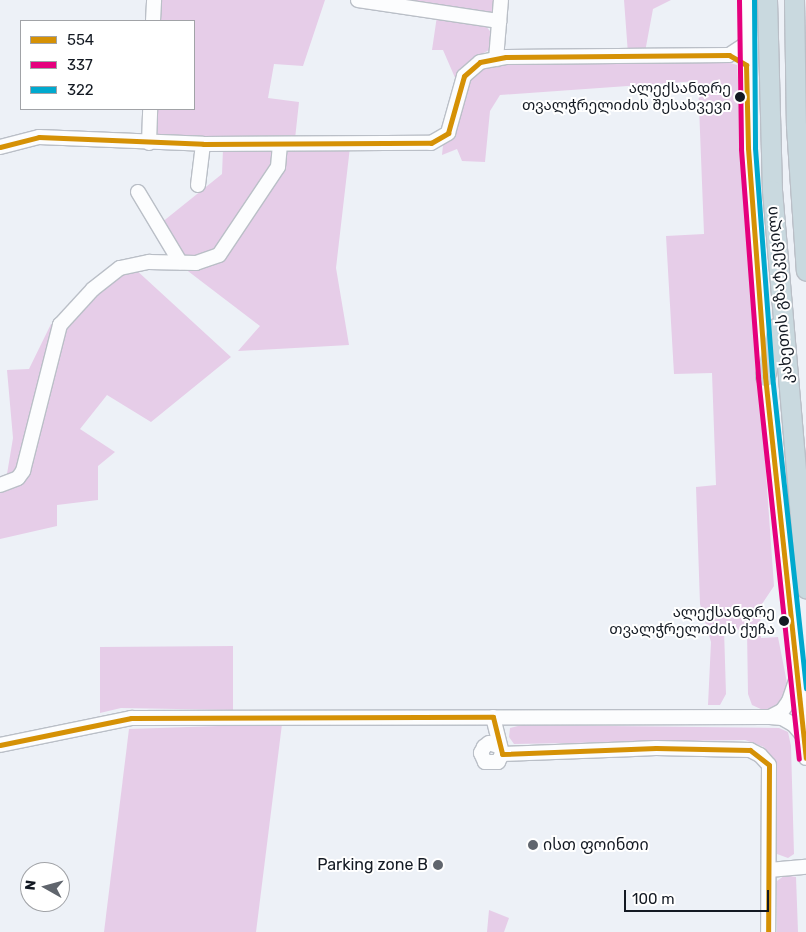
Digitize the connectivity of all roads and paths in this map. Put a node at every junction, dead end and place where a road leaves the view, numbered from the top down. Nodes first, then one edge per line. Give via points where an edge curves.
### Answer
1 (154, 0) edge
2 (358, 0) edge
3 (501, 0) edge
4 (746, 0) edge
5 (767, 0) edge
6 (794, 0) edge
7 (153, 20) edge
8 (499, 21) junction
9 (746, 44) junction
10 (729, 54) junction
11 (496, 59) junction
12 (746, 65) junction
13 (150, 110) edge
14 (149, 143) junction
15 (203, 144) junction
16 (280, 144) junction
17 (0, 147) edge
18 (198, 185) dead end
19 (138, 192) dead end
20 (180, 262) junction
21 (806, 271) edge
22 (781, 314) junction
23 (765, 376) junction
24 (0, 485) edge
25 (806, 589) edge
26 (798, 673) junction
27 (493, 717) junction
28 (770, 718) junction
29 (804, 736) junction
30 (0, 745) edge
31 (806, 758) edge
32 (806, 867) edge
33 (769, 870) junction
34 (768, 932) edge

1 - 7 street
2 - 8 street
3 - 8 street
4 - 9 street, კახეთის გზატკეცილი
5 - 22 highway, კახეთის გზატკეცილი via 769,140
6 - 21 highway, კახეთის გზატკეცილი via 796,126
8 - 11 street
9 - 10 street
9 - 12 street, კახეთის გზატკეცილი
10 - 11 street
10 - 12 street
11 - 16 street via 480,62 464,76 452,120 441,140 423,144
12 - 23 street, კახეთის გზატკეცილი via 748,148
13 - 14 street
14 - 15 street
14 - 17 street via 38,137
15 - 16 street
15 - 18 street
16 - 20 street via 278,167 219,255 208,261
19 - 20 street
20 - 24 street via 140,263 120,268 93,289 60,325 23,471 18,478
22 - 23 highway
22 - 25 highway, კახეთის გზატკეცილი
23 - 26 street, კახეთის გზატკეცილი
26 - 28 street via 789,701 782,711
26 - 29 street, კახეთის გზატკეცილი
27 - 28 street
27 - 30 street via 131,718
27 - 33 street via 495,748 750,750 760,754 769,765
28 - 29 street via 782,718
29 - 31 street, კახეთის გზატკეცილი
32 - 33 street
33 - 34 street

